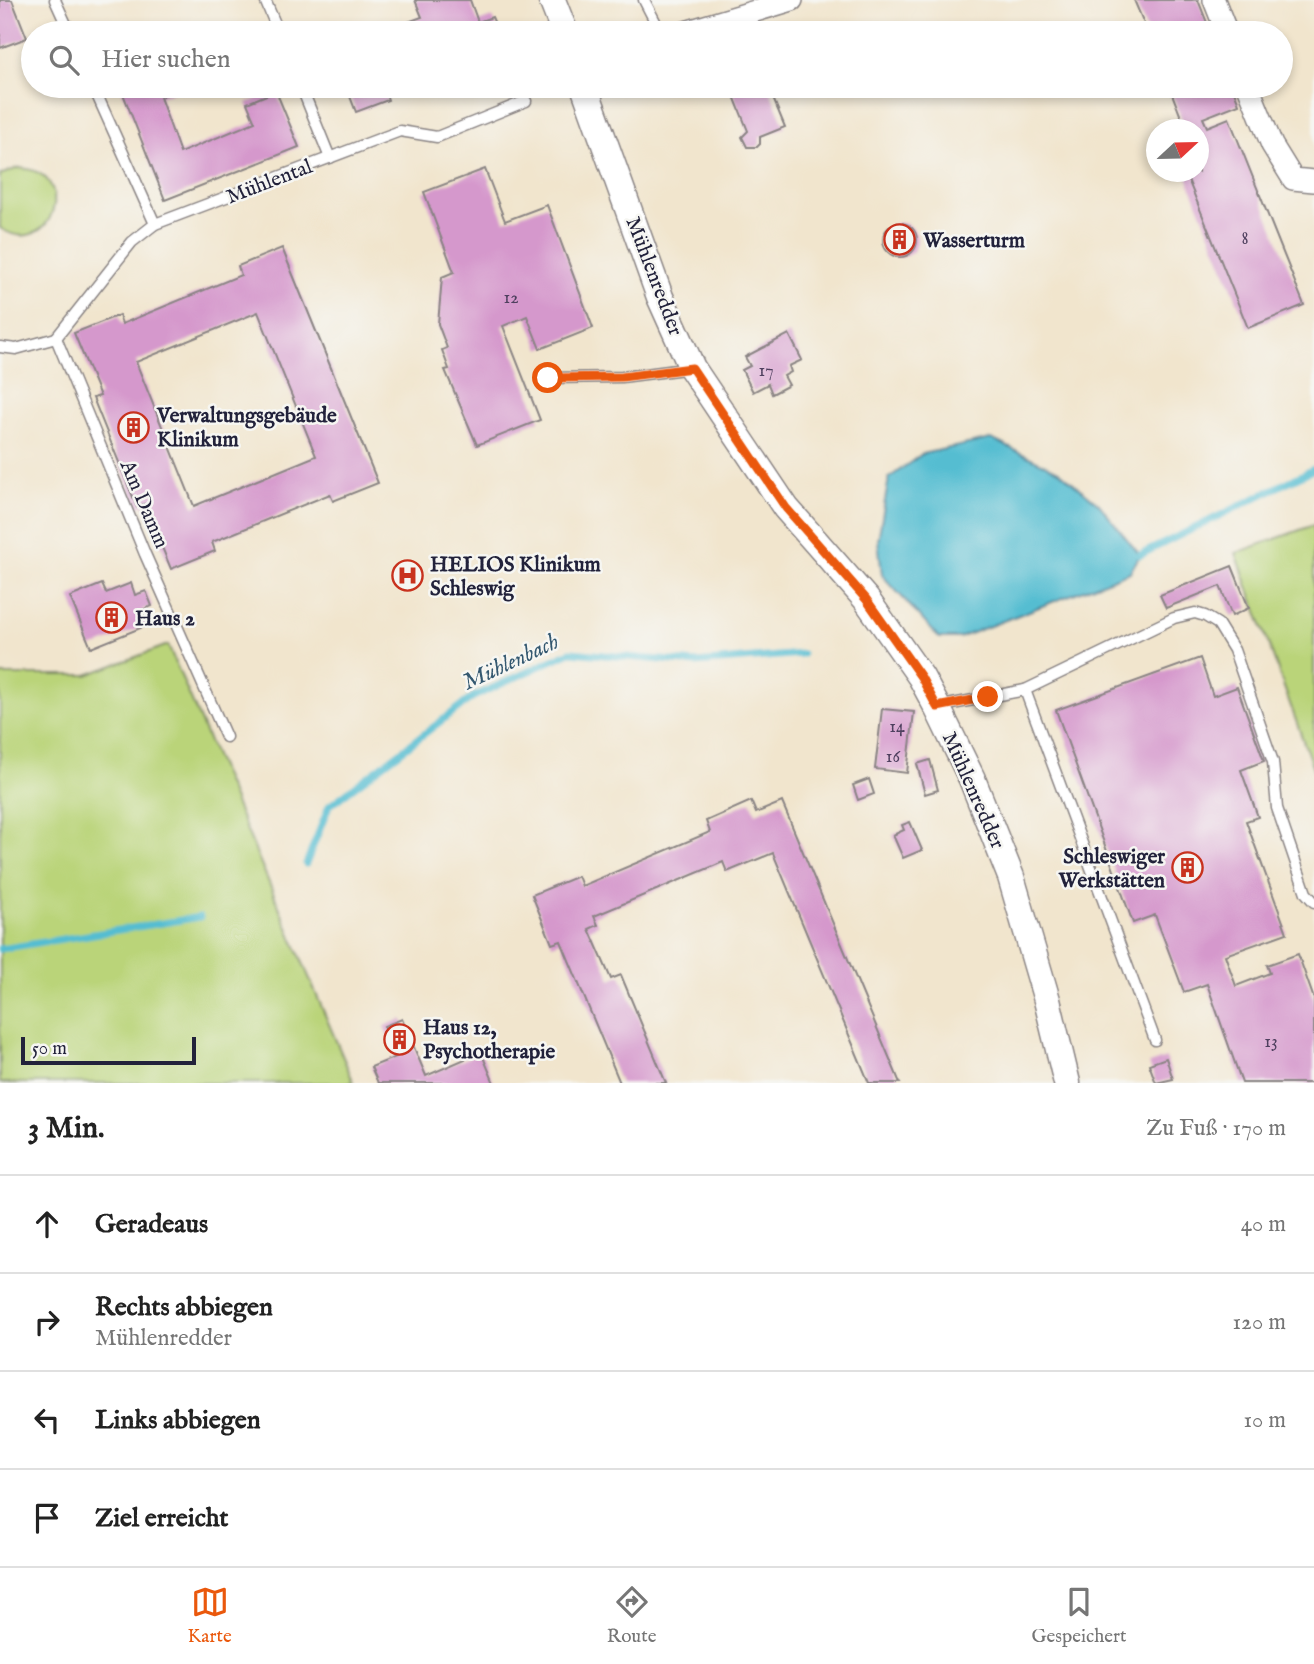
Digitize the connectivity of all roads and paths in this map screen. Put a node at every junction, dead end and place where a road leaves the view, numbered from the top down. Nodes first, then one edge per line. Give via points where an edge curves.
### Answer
1 (55, 0) edge
2 (265, 0) edge
3 (552, 0) edge
4 (645, 0) edge
5 (792, 0) edge
6 (1214, 0) edge
7 (65, 21) edge
8 (274, 21) edge
9 (560, 21) edge
10 (655, 21) edge
11 (722, 21) edge
12 (1222, 21) edge
13 (98, 98) edge
14 (305, 98) edge
15 (588, 98) edge
16 (1253, 98) edge
17 (526, 101) dead end
18 (330, 158) junction
19 (1314, 181) edge
20 (155, 224) junction
21 (56, 338) junction
22 (0, 347) edge
23 (692, 368) junction
24 (548, 378) dead end
25 (1024, 690) junction
26 (937, 707) junction
27 (226, 737) dead end
28 (1314, 902) edge
29 (1155, 1040) dead end
30 (1067, 1083) edge

1 - 7 lane
2 - 8 lane
3 - 9 street
4 - 10 lane
5 - 11 street
6 - 12 street
13 - 20 lane
14 - 18 lane
15 - 23 street, Mühlenredder via 660,297
16 - 19 street via 1272,145 1293,179
17 - 18 lane, Mühlental via 437,137 400,131
18 - 20 lane, Mühlental
20 - 21 lane, Mühlental via 132,242
21 - 22 lane via 16,349
21 - 27 lane, Am Damm
23 - 24 lane via 622,377
23 - 26 street, Mühlenredder via 786,508 866,599
25 - 26 lane
25 - 28 lane via 1174,618 1195,613 1219,624 1234,650 1273,762 1276,808 1306,893
25 - 29 lane
26 - 30 street, Mühlenredder via 1011,877

